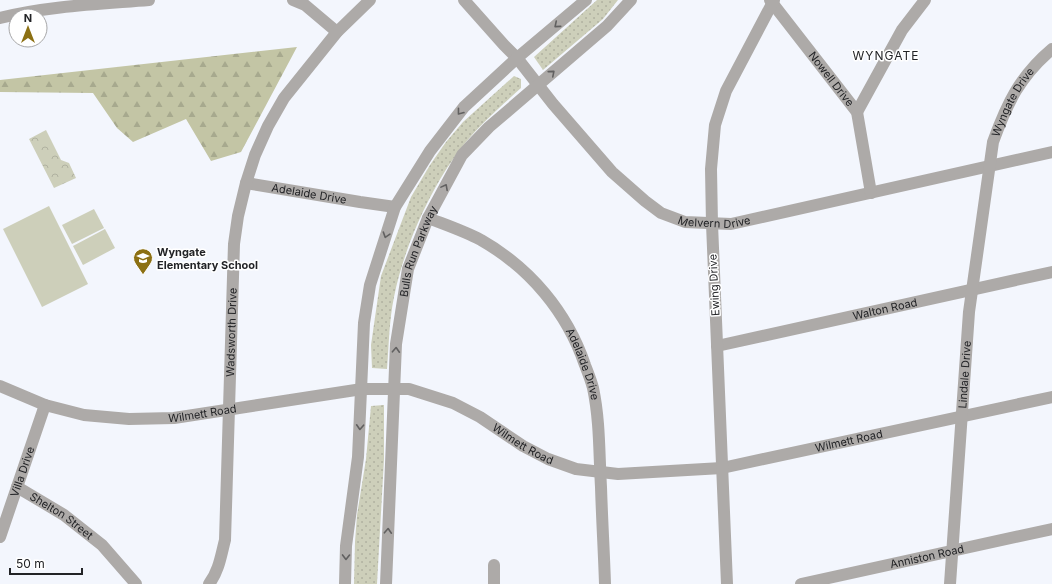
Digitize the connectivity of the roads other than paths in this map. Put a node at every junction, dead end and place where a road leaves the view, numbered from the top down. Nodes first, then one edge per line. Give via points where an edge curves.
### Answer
1 (149, 0) edge
2 (293, 0) edge
3 (370, 0) edge
4 (464, 0) edge
5 (586, 0) edge
6 (631, 0) edge
7 (925, 0) edge
8 (772, 1) edge
9 (90, 2) edge
10 (0, 18) edge
11 (337, 32) junction
12 (1052, 48) edge
13 (517, 58) junction
14 (538, 85) junction
15 (857, 112) junction
16 (1052, 152) edge
17 (990, 166) junction
18 (246, 183) junction
19 (871, 193) junction
20 (395, 207) junction
21 (428, 218) junction
22 (712, 224) junction
23 (1052, 272) edge
24 (972, 290) junction
25 (717, 346) junction
26 (0, 386) edge
27 (362, 389) junction
28 (395, 389) junction
29 (1052, 397) edge
30 (45, 405) junction
31 (228, 408) junction
32 (961, 417) junction
33 (722, 468) junction
34 (600, 473) junction
35 (17, 487) junction
36 (1052, 529) edge
37 (0, 537) edge
38 (952, 552) junction
39 (494, 565) dead end
40 (136, 584) edge
41 (209, 584) edge
42 (345, 584) edge
43 (386, 584) edge
44 (494, 584) edge
45 (605, 584) edge
46 (727, 584) edge
47 (801, 584) edge
48 (950, 584) edge

1 - 9 street
2 - 11 street via 305,5
3 - 11 street, Wadsworth Drive
4 - 13 street, Melvern Drive
5 -> 13 street
14 -> 6 street, Bulls Run Parkway via 607,26
7 - 15 street via 902,30
8 - 15 street, Nowell Drive
8 - 22 street, Ewing Drive via 726,91 715,125 711,169
9 - 10 street
11 - 18 street, Wadsworth Drive via 284,98 268,126
12 - 17 street, Wyngate Drive via 1029,71 1015,92 993,142
13 - 14 street, Melvern Drive
13 -> 20 street via 464,107 430,151
21 -> 14 street, Bulls Run Parkway via 462,155 489,126
14 - 22 street, Melvern Drive via 612,172 645,201 662,213 685,222
15 - 19 street, Nowell Drive
16 - 17 street, Melvern Drive
17 - 19 street, Melvern Drive
17 - 24 street, Lindale Drive
18 - 20 street, Adelaide Drive
18 - 31 street, Wadsworth Drive via 234,244
19 - 22 street, Melvern Drive via 731,224
20 -> 27 street via 370,284 364,323
28 -> 21 street, Bulls Run Parkway via 396,344 408,269
21 - 34 street, Adelaide Drive via 461,230 506,256 549,298 579,348 592,387 598,421
22 - 25 street, Ewing Drive
23 - 24 street, Walton Road
24 - 25 street, Walton Road
24 - 32 street, Lindale Drive
25 - 33 street, Ewing Drive
26 - 30 street, Wilmett Road
27 - 28 street, Wilmett Road
27 - 31 street, Wilmett Road
27 -> 42 street via 358,456 346,546
28 - 34 street, Wilmett Road via 409,389 454,403 548,459 576,469
43 -> 28 street, Bulls Run Parkway
29 - 32 street, Wilmett Road
30 - 31 street, Wilmett Road via 84,415 129,419 174,418
30 - 35 street, Villa Drive
31 - 41 street, Wadsworth Drive via 225,540 220,562
32 - 33 street, Wilmett Road
32 - 38 street, Lindale Drive
33 - 34 street, Wilmett Road
33 - 46 street, Ewing Drive
34 - 45 street, Adelaide Drive
35 - 37 street, Villa Drive
35 - 40 street, Shelton Street via 64,515 102,545
36 - 38 street, Anniston Road
38 - 47 street, Anniston Road
38 - 48 street, Lindale Drive
39 - 44 street

